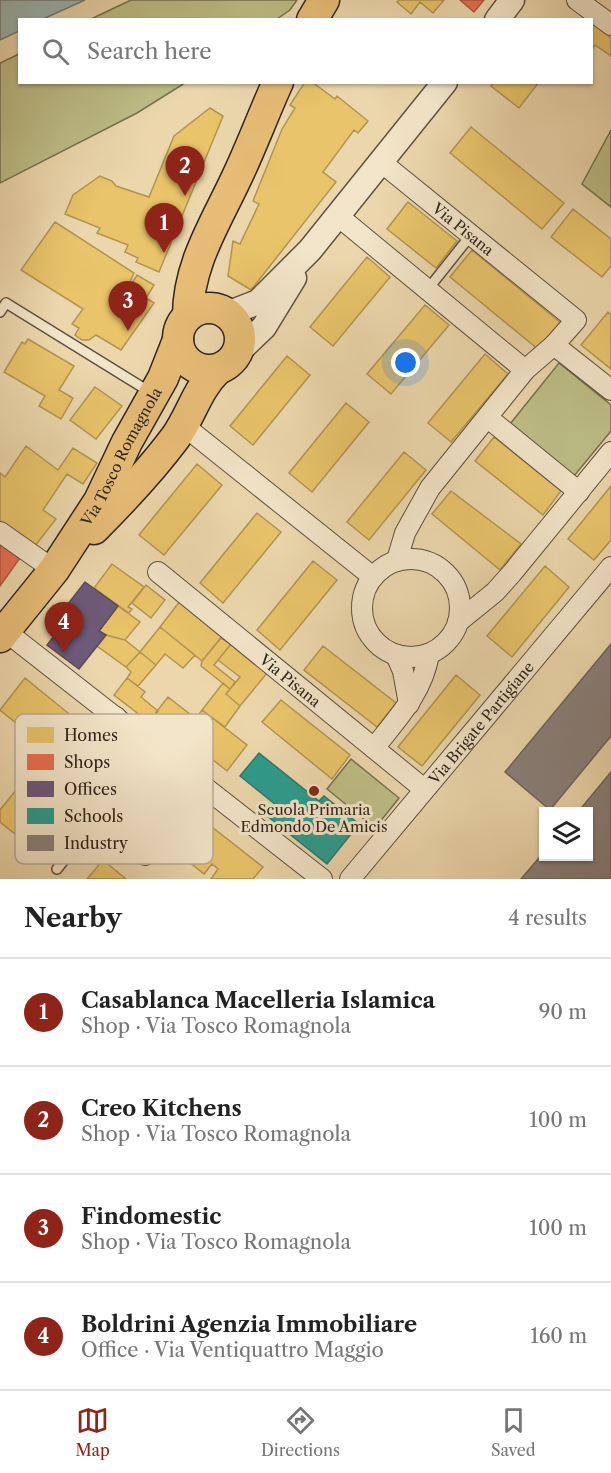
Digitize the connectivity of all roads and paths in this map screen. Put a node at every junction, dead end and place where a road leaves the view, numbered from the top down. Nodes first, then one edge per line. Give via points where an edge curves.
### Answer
1 (324, 0) edge
2 (512, 0) edge
3 (577, 0) edge
4 (313, 18) edge
5 (498, 18) edge
6 (611, 25) edge
7 (277, 84) edge
8 (443, 84) edge
9 (381, 162) junction
10 (338, 216) junction
11 (472, 234) junction
12 (310, 250) junction
13 (428, 290) junction
14 (0, 312) edge
15 (202, 320) junction
16 (554, 345) junction
17 (227, 362) junction
18 (525, 370) junction
19 (611, 390) edge
20 (155, 396) junction
21 (488, 418) junction
22 (183, 425) junction
23 (611, 452) edge
24 (579, 492) junction
25 (0, 532) edge
26 (397, 560) junction
27 (611, 567) edge
28 (54, 570) junction
29 (158, 572) dead end
30 (373, 577) junction
31 (455, 587) junction
32 (495, 592) junction
33 (458, 622) junction
34 (3, 634) edge
35 (429, 654) junction
36 (396, 655) junction
37 (409, 704) junction
38 (112, 714) edge
39 (374, 748) junction
40 (424, 789) junction
41 (213, 793) edge
42 (61, 864) edge
43 (57, 869) dead end
44 (322, 879) edge
45 (350, 879) edge

1 - 4 main road
2 - 5 street
3 - 6 street
7 - 15 main road, Via Tosco Romagnola via 236,180 214,259 213,294
8 - 9 street
9 - 10 street
9 - 11 street, Via Pisana
10 - 12 street
10 - 13 street
11 - 13 lane
11 - 16 street, Via Pisana via 576,320
12 - 15 street via 258,302
12 - 17 street via 264,327
13 - 18 street
14 - 20 lane via 6,303
15 - 17 main road via 233,320 239,330 240,342
15 - 17 main road via 180,350 199,369
15 - 20 main road, Via Tosco Romagnola via 169,365
16 - 18 street
16 - 19 street
17 - 22 main road, Via Tosco Romagnola via 200,391
18 - 21 street
20 - 28 main road, Via Tosco Romagnola via 127,442 99,501
21 - 24 street
21 - 26 street via 423,498 402,540
22 - 28 main road, Via Tosco Romagnola via 129,494
22 - 30 street
23 - 24 street
24 - 32 street
25 - 28 street
26 - 30 street
26 - 31 street via 420,559 434,564
27 - 40 street, Via Brigate Partigiane
28 - 34 main road, Via Tosco Romagnola
29 - 39 street, Via Pisana
30 - 36 street via 362,599 363,621 373,640
31 - 32 street
31 - 33 street via 460,606
32 - 33 street
33 - 35 street via 448,640
34 - 38 street
35 - 36 street
35 - 37 street via 423,678
36 - 37 street
37 - 39 street
39 - 40 street, Via Pisana
40 - 45 street, Via Brigate Partigiane
41 - 44 street
42 - 43 lane

